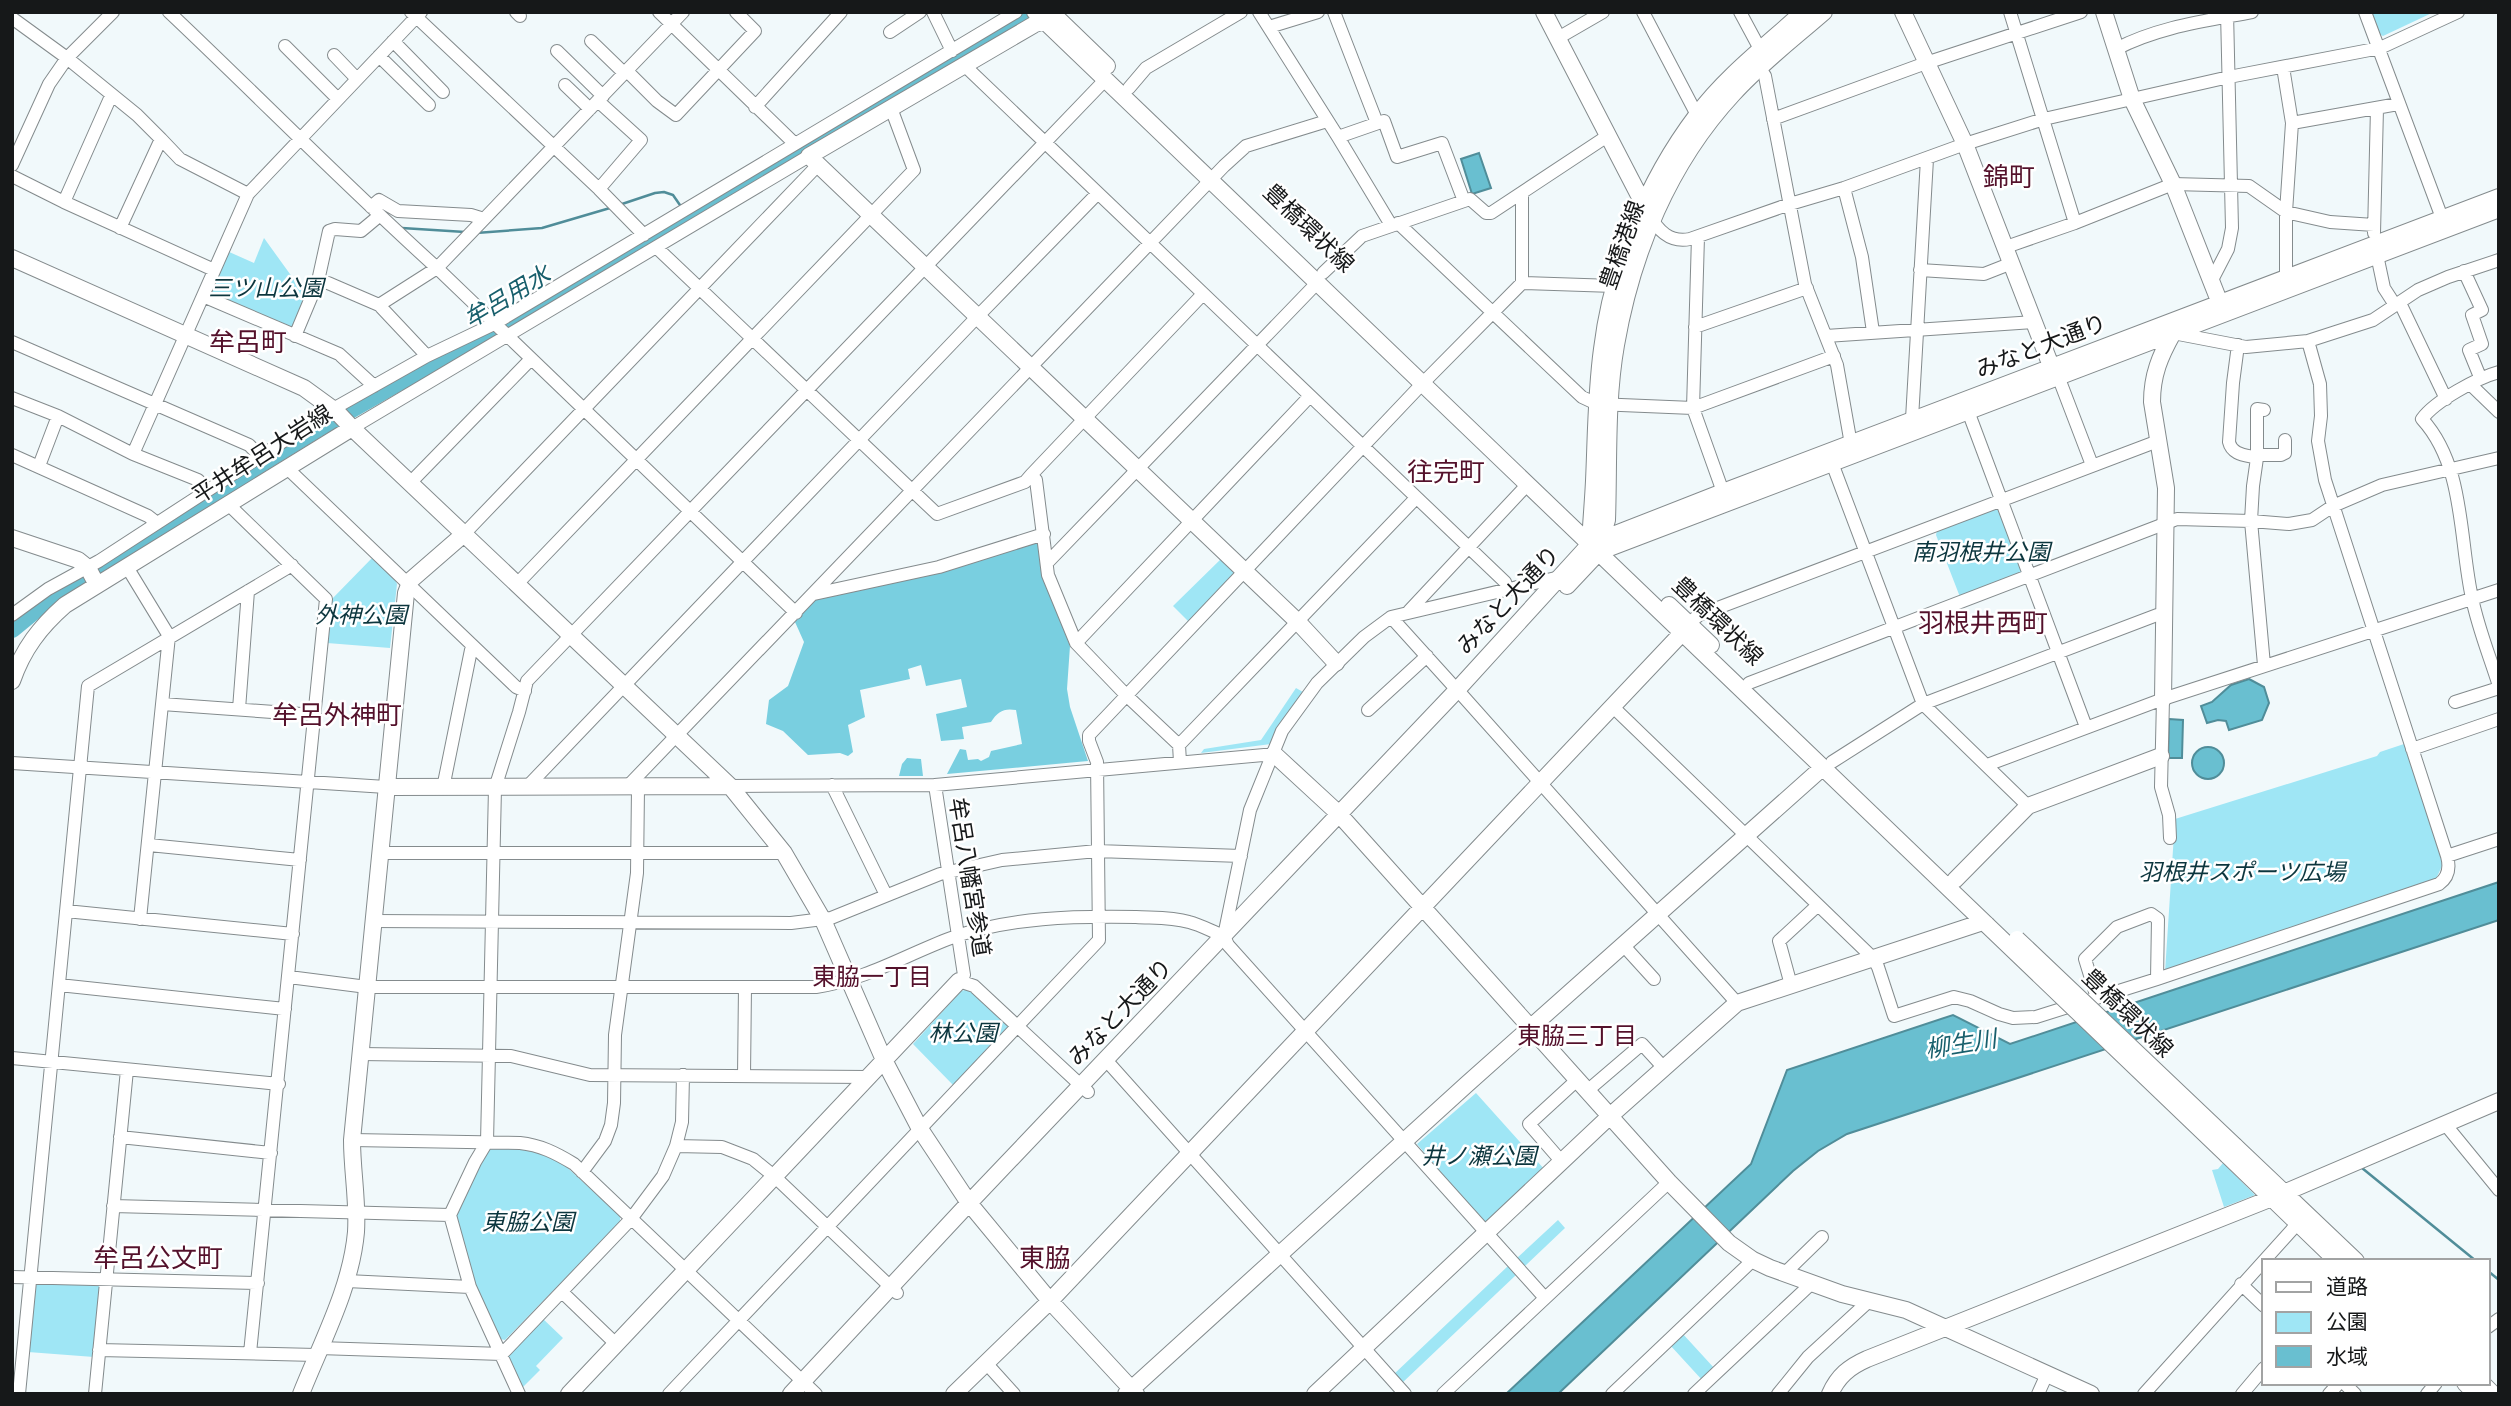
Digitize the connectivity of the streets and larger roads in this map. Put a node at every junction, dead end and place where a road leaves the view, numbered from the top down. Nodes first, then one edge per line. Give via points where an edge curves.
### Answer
1 (113, 12) edge
2 (169, 12) edge
3 (659, 12) edge
4 (683, 12) edge
5 (736, 12) edge
6 (841, 12) edge
7 (920, 12) edge
8 (933, 12) edge
9 (1016, 12) edge
10 (1241, 12) edge
11 (1259, 12) edge
12 (1318, 12) edge
13 (1334, 12) edge
14 (1544, 12) edge
15 (1603, 12) edge
16 (1643, 12) edge
17 (1740, 12) edge
18 (1803, 12) edge
19 (1824, 12) edge
20 (1903, 12) edge
21 (2010, 12) edge
22 (2081, 12) edge
23 (2104, 12) edge
24 (2252, 12) edge
25 (2365, 12) edge
26 (2458, 12) edge
27 (416, 14) edge
28 (1048, 15) edge
29 (2227, 15) edge
30 (14, 22) edge
31 (671, 24) junction
32 (1269, 27) junction
33 (890, 32) dead end
34 (2018, 35) junction
35 (1558, 38) junction
36 (393, 41) junction
37 (591, 41) dead end
38 (285, 46) dead end
39 (2378, 48) junction
40 (2116, 49) junction
41 (556, 51) dead end
42 (952, 51) junction
43 (334, 55) dead end
44 (379, 56) junction
45 (67, 58) junction
46 (1760, 59) junction
47 (1926, 63) junction
48 (964, 65) junction
49 (2283, 67) junction
50 (719, 71) junction
51 (626, 72) junction
52 (2229, 77) junction
53 (357, 79) junction
54 (1105, 80) junction
55 (565, 85) dead end
56 (1129, 88) junction
57 (443, 92) dead end
58 (111, 96) junction
59 (338, 99) junction
60 (2133, 99) junction
61 (597, 102) junction
62 (2398, 104) junction
63 (429, 105) dead end
64 (755, 107) junction
65 (891, 108) junction
66 (2377, 108) junction
67 (1697, 115) junction
68 (1773, 119) junction
69 (2044, 119) junction
70 (1327, 121) junction
71 (1377, 123) junction
72 (2292, 123) junction
73 (831, 133) junction
74 (1609, 135) junction
75 (1338, 137) junction
76 (301, 138) junction
77 (161, 139) junction
78 (1044, 143) junction
79 (795, 144) junction
80 (1965, 144) junction
81 (554, 147) junction
82 (1927, 159) junction
83 (814, 161) junction
84 (12, 165) edge
85 (12, 176) edge
86 (1214, 177) junction
87 (2173, 184) junction
88 (2231, 187) junction
89 (1844, 188) junction
90 (598, 189) junction
91 (1522, 192) junction
92 (248, 194) junction
93 (1097, 194) junction
94 (2499, 197) edge
95 (723, 198) junction
96 (1464, 201) junction
97 (64, 202) junction
98 (1790, 204) junction
99 (2499, 209) edge
100 (375, 211) junction
101 (1648, 212) junction
102 (2286, 212) junction
103 (872, 216) junction
104 (2442, 218) junction
105 (484, 219) junction
106 (2075, 223) junction
107 (1394, 224) junction
108 (2374, 225) junction
109 (120, 228) junction
110 (644, 235) junction
111 (1698, 237) junction
112 (1150, 244) junction
113 (656, 247) junction
114 (2006, 247) junction
115 (2376, 249) junction
116 (12, 258) edge
117 (2499, 260) edge
118 (2012, 263) junction
119 (437, 268) junction
120 (925, 268) junction
121 (214, 270) junction
122 (1920, 270) junction
123 (2464, 271) junction
124 (1320, 278) junction
125 (2286, 278) junction
126 (2211, 280) junction
127 (318, 281) junction
128 (1522, 282) junction
129 (1614, 286) junction
130 (700, 287) junction
131 (1807, 288) junction
132 (1203, 294) junction
133 (203, 296) junction
134 (379, 305) junction
135 (2395, 305) junction
136 (2222, 308) junction
137 (1492, 311) junction
138 (977, 317) junction
139 (2035, 322) junction
140 (1695, 327) junction
141 (500, 330) junction
142 (1918, 330) junction
143 (1873, 332) junction
144 (2173, 332) junction
145 (185, 336) junction
146 (295, 336) junction
147 (1826, 336) junction
148 (753, 339) junction
149 (2308, 341) junction
150 (12, 342) edge
151 (1257, 345) junction
152 (2238, 345) junction
153 (427, 356) junction
154 (1834, 356) junction
155 (531, 359) junction
156 (1031, 368) junction
157 (2055, 371) junction
158 (2499, 372) edge
159 (1426, 380) junction
160 (2475, 381) junction
161 (374, 386) junction
162 (806, 389) junction
163 (1310, 396) junction
164 (12, 398) edge
165 (2446, 400) junction
166 (156, 404) junction
167 (1604, 404) junction
168 (1965, 405) junction
169 (1693, 408) junction
170 (583, 409) junction
171 (2264, 410) dead end
172 (2499, 412) edge
173 (58, 416) junction
174 (342, 418) junction
175 (1083, 418) junction
176 (1912, 419) junction
177 (860, 440) junction
178 (2285, 440) dead end
179 (2158, 441) junction
180 (1364, 447) junction
181 (1852, 449) junction
182 (133, 454) junction
183 (12, 455) edge
184 (260, 456) junction
185 (2257, 456) junction
186 (1829, 457) junction
187 (2499, 458) edge
188 (636, 460) junction
189 (2092, 465) junction
190 (38, 466) junction
191 (287, 468) junction
192 (1138, 470) junction
193 (2451, 471) junction
194 (1031, 475) junction
195 (410, 483) junction
196 (1527, 485) junction
197 (207, 490) junction
198 (912, 491) junction
199 (1723, 492) junction
200 (1416, 498) junction
201 (2001, 500) junction
202 (228, 504) junction
203 (2333, 506) junction
204 (689, 512) junction
205 (1190, 520) junction
206 (2251, 521) junction
207 (157, 523) junction
208 (2166, 524) junction
209 (464, 534) junction
210 (1044, 534) junction
211 (12, 538) edge
212 (1598, 543) junction
213 (1468, 548) junction
214 (1865, 554) junction
215 (743, 562) junction
216 (1047, 563) junction
217 (292, 565) junction
218 (127, 567) junction
219 (1245, 571) junction
220 (92, 575) junction
221 (2031, 576) junction
222 (1562, 577) junction
223 (408, 584) junction
224 (516, 585) junction
225 (1507, 589) junction
226 (2499, 590) edge
227 (248, 591) junction
228 (814, 594) junction
229 (2472, 599) junction
230 (14, 610) edge
231 (1409, 611) junction
232 (796, 613) junction
233 (2164, 615) junction
234 (1391, 617) junction
235 (1298, 622) junction
236 (1685, 628) junction
237 (1893, 628) junction
238 (2375, 630) junction
239 (169, 636) junction
240 (570, 636) junction
241 (1076, 643) junction
242 (474, 647) junction
243 (2058, 653) junction
244 (1426, 656) junction
245 (1336, 663) junction
246 (2264, 665) junction
247 (12, 681) edge
248 (1749, 682) junction
249 (624, 687) junction
250 (2499, 687) edge
251 (525, 691) junction
252 (1459, 693) junction
253 (1127, 696) junction
254 (2163, 699) junction
255 (2455, 702) dead end
256 (162, 704) junction
257 (1923, 704) junction
258 (1612, 706) junction
259 (239, 709) junction
260 (1368, 710) dead end
261 (315, 715) junction
262 (2499, 719) edge
263 (2086, 727) junction
264 (676, 738) junction
265 (1179, 745) junction
266 (2412, 748) junction
267 (1274, 754) junction
268 (2161, 756) junction
269 (1180, 762) junction
270 (12, 763) edge
271 (1827, 765) junction
272 (1987, 765) junction
273 (81, 768) junction
274 (1097, 768) junction
275 (154, 772) junction
276 (308, 783) junction
277 (1540, 784) junction
278 (832, 785) junction
279 (935, 785) junction
280 (730, 786) junction
281 (386, 788) junction
282 (443, 788) junction
283 (495, 788) junction
284 (526, 788) junction
285 (632, 788) junction
286 (2028, 806) junction
287 (1341, 817) junction
288 (1747, 835) junction
289 (2170, 838) dead end
290 (2499, 839) edge
291 (149, 845) junction
292 (1097, 851) junction
293 (380, 853) junction
294 (783, 853) junction
295 (495, 854) junction
296 (638, 854) junction
297 (1241, 856) junction
298 (2448, 856) junction
299 (300, 860) junction
300 (948, 871) junction
301 (1955, 880) junction
302 (886, 895) junction
303 (1818, 905) junction
304 (1423, 907) junction
305 (66, 911) junction
306 (1658, 914) junction
307 (1099, 916) junction
308 (140, 919) junction
309 (824, 920) junction
310 (373, 921) junction
311 (493, 922) junction
312 (632, 922) junction
313 (1988, 922) junction
314 (293, 934) junction
315 (958, 936) junction
316 (1226, 940) junction
317 (1624, 946) junction
318 (1873, 958) junction
319 (289, 977) junction
320 (962, 978) junction
321 (1654, 979) dead end
322 (2157, 979) junction
323 (850, 981) junction
324 (59, 985) junction
325 (1791, 985) junction
326 (367, 987) junction
327 (745, 987) junction
328 (491, 988) junction
329 (620, 988) junction
330 (2097, 998) junction
331 (1737, 1003) junction
332 (285, 1009) junction
333 (1018, 1026) junction
334 (1531, 1030) junction
335 (1304, 1031) junction
336 (360, 1054) junction
337 (490, 1056) junction
338 (12, 1058) edge
339 (884, 1060) junction
340 (52, 1062) junction
341 (1109, 1063) junction
342 (1664, 1068) junction
343 (127, 1070) junction
344 (682, 1075) junction
345 (613, 1076) junction
346 (744, 1076) junction
347 (868, 1077) junction
348 (279, 1084) junction
349 (1582, 1085) junction
350 (1085, 1089) junction
351 (2499, 1101) edge
352 (1610, 1116) junction
353 (2445, 1124) junction
354 (920, 1129) junction
355 (120, 1137) junction
356 (352, 1140) junction
357 (487, 1142) junction
358 (1405, 1142) junction
359 (676, 1146) junction
360 (271, 1153) junction
361 (1189, 1154) junction
362 (1562, 1162) junction
363 (582, 1172) junction
364 (775, 1177) junction
365 (1670, 1182) junction
366 (2499, 1190) edge
367 (2278, 1195) junction
368 (113, 1206) junction
369 (971, 1207) junction
370 (265, 1210) junction
371 (356, 1211) junction
372 (450, 1215) junction
373 (631, 1219) junction
374 (2298, 1223) junction
375 (828, 1227) junction
376 (1486, 1233) junction
377 (1822, 1237) dead end
378 (1280, 1254) junction
379 (2264, 1259) edge
380 (2335, 1259) edge
381 (2354, 1259) edge
382 (1753, 1260) junction
383 (2262, 1262) edge
384 (685, 1271) junction
385 (1785, 1273) junction
386 (12, 1277) edge
387 (30, 1278) junction
388 (105, 1279) junction
389 (347, 1281) junction
390 (258, 1283) junction
391 (1812, 1283) junction
392 (2241, 1284) junction
393 (470, 1287) junction
394 (894, 1290) junction
395 (562, 1292) junction
396 (1545, 1298) junction
397 (1049, 1301) junction
398 (1869, 1301) junction
399 (2262, 1304) edge
400 (738, 1322) junction
401 (1941, 1328) junction
402 (616, 1344) junction
403 (99, 1349) junction
404 (1363, 1349) junction
405 (318, 1351) junction
406 (250, 1353) junction
407 (502, 1354) junction
408 (986, 1363) junction
409 (2262, 1370) edge
410 (2047, 1374) junction
411 (808, 1389) edge
412 (1131, 1392) edge
413 (19, 1394) edge
414 (95, 1394) edge
415 (301, 1394) edge
416 (519, 1394) edge
417 (569, 1394) edge
418 (669, 1394) edge
419 (792, 1394) edge
420 (954, 1394) edge
421 (1014, 1394) edge
422 (1315, 1394) edge
423 (1405, 1394) edge
424 (1443, 1394) edge
425 (1612, 1394) edge
426 (1694, 1394) edge
427 (1778, 1394) edge
428 (1830, 1394) edge
429 (2038, 1394) edge
430 (2091, 1394) edge
431 (2144, 1394) edge
432 (2242, 1394) edge

1 - 45 street
2 - 76 street
3 - 31 street
4 - 31 street
5 - 50 street via 755,32
6 - 64 street
7 - 33 street
8 - 42 street
9 - 42 street
10 - 56 street via 1146,68
11 - 32 street
12 - 32 street
13 - 71 street
14 - 35 street
15 - 35 street
16 - 67 street
17 - 46 street
18 - 46 street, 豊橋港線
19 - 46 street, 豊橋港線
20 - 47 street
21 - 34 street
22 - 34 street
23 - 40 street
24 - 29 street
25 - 39 street
26 - 39 street
27 - 36 street
27 - 81 street
28 - 48 street
28 - 54 street, 豊橋環状線
28 - 56 street, 豊橋環状線
29 - 40 street via 2159,30
29 - 52 street
30 - 45 street
31 - 50 street
31 - 51 street
32 - 70 street
34 - 47 street
34 - 69 street
35 - 74 street
36 - 44 street
36 - 57 street
37 - 51 street
38 - 59 street
39 - 49 street
39 - 62 street
40 - 60 street
41 - 61 street
42 - 73 street
43 - 53 street
44 - 53 street
44 - 63 street
45 - 58 street
45 - 84 street via 49,84
46 - 67 street, 豊橋港線 via 1723,86
46 - 68 street
46 - 101 street, 豊橋港線 via 1706,125
47 - 68 street
47 - 80 street
48 - 65 street
48 - 78 street
49 - 52 street
49 - 72 street
50 - 51 street via 676,115
50 - 64 street
51 - 61 street
52 - 60 street
52 - 88 street
53 - 59 street
54 - 78 street
54 - 86 street, 豊橋環状線
55 - 61 street
56 - 86 street, 豊橋環状線
58 - 77 street
58 - 97 street
59 - 76 street
60 - 69 street
60 - 87 street
61 - 81 street
61 - 90 street via 641,140
62 - 66 street
62 - 104 street
64 - 79 street
65 - 73 street
65 - 103 street via 914,170
66 - 72 street
66 - 108 street
67 - 101 street, 豊橋港線 via 1666,162
68 - 98 street
69 - 80 street
69 - 106 street
70 - 75 street
70 - 86 street via 1246,146
71 - 75 street
71 - 96 street via 1384,121 1397,156 1442,143
72 - 102 street
73 - 79 street
73 - 83 street
74 - 91 street
74 - 101 street
75 - 107 street
76 - 92 street
76 - 100 street
77 - 92 street via 180,159
77 - 109 street
78 - 93 street
78 - 120 street
79 - 95 street
80 - 82 street
80 - 114 street
81 - 90 street
81 - 105 street
82 - 89 street
82 - 122 street
83 - 95 street
83 - 103 street
83 - 130 street
85 - 97 street
86 - 112 street
86 - 124 street, 豊橋環状線
87 - 88 street
87 - 106 street
87 - 126 street
88 - 102 street via 2249,187
88 - 126 street via 2228,249
89 - 98 street
89 - 143 street via 1862,257
90 - 110 street
91 - 96 street via 1486,214 1470,199
91 - 128 street
92 - 121 street
93 - 112 street
93 - 138 street
94 - 104 street, みなと大通り
95 - 110 street
95 - 113 street
96 - 107 street
97 - 109 street
98 - 111 street
98 - 131 street
99 - 115 street, みなと大通り
100 - 105 street via 379,200 398,211
100 - 119 street
100 - 127 street via 361,231 329,231
101 - 111 street via 1659,230 1677,240
101 - 129 street, 豊橋港線
101 - 167 street, 豊橋港線
102 - 108 street
102 - 125 street
103 - 120 street
103 - 148 street
104 - 115 street, みなと大通り
105 - 119 street
106 - 114 street
107 - 124 street via 1355,241
107 - 137 street
108 - 115 street
109 - 121 street
110 - 141 street
111 - 140 street
112 - 132 street
112 - 156 street
113 - 130 street
113 - 141 street
114 - 118 street
115 - 125 street, みなと大通り
115 - 135 street via 2384,288
115 - 136 street, みなと大通り
116 - 145 street, 平井牟呂大岩線
117 - 123 street
118 - 122 street via 1984,274
118 - 139 street
119 - 134 street
119 - 141 street
120 - 138 street
120 - 162 street
121 - 133 street
122 - 142 street
123 - 135 street
123 - 160 street via 2482,310 2472,314 2482,344 2469,350
124 - 151 street
124 - 159 street, 豊橋環状線
125 - 136 street, みなと大通り
126 - 136 street
127 - 134 street
127 - 146 street
128 - 129 street
128 - 137 street
129 - 167 street, 豊橋港線 via 1602,347
130 - 148 street
130 - 170 street
131 - 140 street
131 - 147 street
132 - 151 street
132 - 175 street
133 - 145 street
133 - 146 street
134 - 153 street
135 - 149 street via 2373,320
135 - 165 street via 2401,305
136 - 144 street, みなと大通り
136 - 157 street, みなと大通り
137 - 159 street
137 - 167 street via 1582,397
138 - 156 street
138 - 177 street
139 - 142 street
139 - 157 street
140 - 169 street
141 - 153 street
141 - 155 street
141 - 174 street
142 - 143 street
142 - 176 street
143 - 147 street
144 - 152 street
144 - 157 street, みなと大通り
144 - 179 street via 2153,377
145 - 166 street
145 - 174 street, 平井牟呂大岩線 via 304,388
146 - 161 street via 339,354
147 - 154 street
148 - 162 street
148 - 188 street
149 - 152 street
149 - 203 street via 2320,384 2320,455
150 - 166 street
151 - 163 street
151 - 192 street
152 - 185 street via 2230,448
153 - 161 street
154 - 169 street
154 - 181 street
155 - 170 street
155 - 195 street
156 - 175 street
156 - 198 street
157 - 168 street, みなと大通り
157 - 189 street
158 - 160 street
159 - 180 street
159 - 196 street, 豊橋環状線
159 - 212 street, 豊橋環状線
160 - 165 street
160 - 172 street
161 - 174 street
162 - 177 street
162 - 204 street
163 - 180 street
163 - 205 street
164 - 173 street
165 - 193 street via 2422,419 2435,434
166 - 182 street
166 - 184 street via 249,445
167 - 169 street
167 - 212 street, 豊橋港線
168 - 176 street, みなと大通り
168 - 181 street, みなと大通り
168 - 201 street
169 - 199 street
170 - 188 street
170 - 209 street
171 - 185 street via 2257,409
173 - 182 street
173 - 190 street
174 - 184 street
174 - 191 street, 平井牟呂大岩線
174 - 195 street
175 - 192 street
175 - 194 street
176 - 181 street, みなと大通り
177 - 198 street
177 - 215 street
178 - 185 street via 2285,453
179 - 189 street
179 - 208 street
180 - 200 street
180 - 219 street
181 - 186 street, みなと大通り
182 - 197 street via 198,480
183 - 190 street
184 - 197 street
185 - 206 street
186 - 199 street, みなと大通り
186 - 212 street, みなと大通り
186 - 214 street
187 - 193 street
188 - 204 street
188 - 224 street
189 - 201 street
190 - 207 street
191 - 202 street, 平井牟呂大岩線
191 - 223 street
192 - 205 street
192 - 216 street
193 - 203 street via 2382,485
193 - 229 street
194 - 198 street via 1025,482 937,514
194 - 210 street via 1037,481
195 - 209 street
196 - 212 street, 豊橋環状線
196 - 213 street
197 - 207 street
198 - 228 street
199 - 212 street, みなと大通り
200 - 213 street
200 - 235 street
201 - 214 street
201 - 221 street
202 - 217 street
202 - 218 street, 平井牟呂大岩線
203 - 206 street via 2312,520 2289,524
203 - 238 street
204 - 215 street
204 - 240 street
205 - 219 street
205 - 241 street
206 - 208 street via 2177,519
206 - 246 street
207 - 220 street
208 - 221 street
208 - 233 street
209 - 223 street
209 - 224 street
210 - 216 street
210 - 228 street via 939,567
211 - 220 street via 69,556
212 - 222 street, みなと大通り
212 - 236 street, 豊橋環状線
212 - 252 street, みなと大通り
213 - 225 street
213 - 231 street
214 - 236 street via 1699,615
214 - 237 street
215 - 232 street
215 - 249 street
216 - 241 street
217 - 227 street
217 - 261 street via 326,599
218 - 220 street, 平井牟呂大岩線
218 - 239 street
219 - 235 street
219 - 253 street
220 - 230 street
220 - 247 street, 平井牟呂大岩線 via 34,636
221 - 237 street
221 - 243 street
222 - 225 street
222 - 252 street, みなと大通り
223 - 242 street
223 - 281 street
224 - 240 street
225 - 231 street
226 - 229 street
227 - 239 street
227 - 259 street
228 - 232 street
229 - 238 street
229 - 250 street
231 - 234 street
232 - 264 street
233 - 243 street
233 - 254 street
234 - 244 street
234 - 245 street
235 - 245 street
235 - 265 street
236 - 248 street, 豊橋環状線
236 - 258 street
236 - 271 street, 豊橋環状線
237 - 248 street
237 - 257 street
238 - 246 street
238 - 266 street
239 - 256 street
239 - 273 street via 88,686
240 - 249 street
240 - 251 street via 527,681
241 - 253 street
242 - 251 street
242 - 282 street
243 - 257 street
243 - 263 street
244 - 252 street
244 - 260 street
245 - 267 street via 1297,709
246 - 254 street
248 - 271 street, 豊橋環状線
249 - 264 street
249 - 284 street
250 - 255 street
251 - 283 street
252 - 277 street
252 - 287 street, みなと大通り
253 - 265 street
253 - 274 street via 1089,735
254 - 263 street
254 - 268 street
256 - 259 street
256 - 275 street
257 - 271 street
257 - 272 street
258 - 277 street
258 - 288 street
259 - 261 street
261 - 276 street
262 - 266 street
263 - 272 street
264 - 280 street
264 - 285 street
265 - 269 street
266 - 298 street
267 - 269 street
267 - 287 street
267 - 297 street via 1250,810
268 - 286 street
268 - 289 street
269 - 274 street
270 - 273 street
271 - 288 street
271 - 301 street, 豊橋環状線
271 - 313 street, 豊橋環状線
272 - 286 street
273 - 275 street
273 - 305 street
274 - 279 street
274 - 292 street
275 - 276 street
275 - 291 street
276 - 281 street
276 - 299 street
277 - 304 street
277 - 306 street
278 - 279 street
278 - 280 street
278 - 302 street
279 - 300 street, 牟呂八幡宮参道
280 - 285 street
280 - 294 street
281 - 282 street
281 - 293 street
282 - 283 street
283 - 284 street
283 - 295 street
284 - 285 street
285 - 296 street
286 - 301 street
287 - 304 street
287 - 316 street, みなと大通り
288 - 303 street
288 - 306 street
290 - 298 street
291 - 299 street
291 - 308 street
292 - 297 street
292 - 300 street via 1003,860
292 - 307 street
293 - 295 street
293 - 310 street
294 - 296 street
294 - 309 street
295 - 296 street
295 - 311 street
296 - 312 street
297 - 316 street
298 - 322 street via 2449,871 2439,884
299 - 314 street
300 - 302 street
300 - 315 street, 牟呂八幡宮参道
301 - 313 street, 豊橋環状線
302 - 309 street
303 - 318 street
303 - 325 street via 1779,941
304 - 334 street
304 - 335 street
305 - 308 street
305 - 324 street
306 - 317 street
306 - 331 street
307 - 315 street via 993,926
307 - 316 street via 1171,918 1192,922
307 - 333 street via 1099,940
308 - 314 street
309 - 312 street
309 - 323 street
310 - 311 street
310 - 326 street
311 - 312 street
311 - 328 street
312 - 329 street
313 - 318 street
313 - 367 street, 豊橋環状線, bridge
314 - 319 street
315 - 320 street, 牟呂八幡宮参道
315 - 323 street
316 - 335 street
316 - 341 street, みなと大通り
317 - 321 street
317 - 334 street
318 - 325 street
318 - 330 street via 1894,1016 1954,998 2025,1018
319 - 326 street
319 - 332 street
320 - 333 street
320 - 339 street
322 - 330 street
322 - 330 street via 2158,919 2151,915 2117,927 2085,959
323 - 327 street via 816,987
323 - 339 street
324 - 332 street
324 - 340 street
325 - 331 street
326 - 328 street
326 - 336 street
327 - 329 street
327 - 346 street
328 - 329 street
328 - 337 street
329 - 345 street
331 - 342 street
332 - 348 street
333 - 350 street
333 - 354 street
334 - 349 street
334 - 358 street
335 - 358 street
335 - 361 street
336 - 337 street
336 - 356 street
337 - 345 street via 532,1059 590,1076
337 - 357 street
338 - 340 street
339 - 347 street
339 - 354 street
340 - 343 street
340 - 387 street
341 - 350 street, みなと大通り
341 - 361 street
342 - 349 street via 1642,1044
342 - 352 street
343 - 348 street
343 - 355 street
344 - 345 street
344 - 346 street
344 - 359 street via 682,1122
345 - 363 street via 608,1135
346 - 347 street
347 - 364 street
348 - 360 street
349 - 352 street
349 - 362 street via 1529,1124
350 - 369 street, みなと大通り
351 - 353 street
352 - 362 street
352 - 365 street
353 - 366 street
353 - 367 street
354 - 369 street
354 - 375 street
355 - 360 street
355 - 368 street
356 - 357 street
356 - 371 street
357 - 363 street via 532,1144 558,1154
357 - 372 street
358 - 376 street
358 - 378 street
359 - 364 street via 713,1145 734,1150
359 - 373 street via 663,1176
360 - 370 street
361 - 378 street
361 - 397 street
362 - 376 street
363 - 373 street
364 - 375 street
364 - 384 street
365 - 382 street via 1729,1243
365 - 396 street
367 - 374 street, 豊橋環状線
367 - 381 street, 豊橋環状線
367 - 401 street
368 - 370 street
368 - 388 street
369 - 394 street, みなと大通り
369 - 397 street
370 - 371 street
370 - 390 street
371 - 372 street
371 - 389 street
372 - 393 street
373 - 384 street
373 - 395 street
374 - 379 street
374 - 380 street, 豊橋環状線
375 - 394 street
375 - 400 street
376 - 396 street
376 - 404 street
377 - 385 street
378 - 404 street
378 - 412 street
382 - 385 street
382 - 425 street
383 - 392 street
384 - 400 street
384 - 402 street
385 - 391 street
386 - 387 street
387 - 388 street
387 - 413 street
388 - 390 street
388 - 403 street
389 - 393 street
389 - 405 street
390 - 406 street
391 - 398 street
391 - 426 street
392 - 399 street
392 - 431 street
393 - 407 street
394 - 411 street, みなと大通り
395 - 402 street
395 - 407 street
396 - 424 street
397 - 408 street
397 - 412 street
398 - 401 street via 1906,1310
398 - 427 street via 1808,1357
400 - 411 street
400 - 418 street
401 - 410 street
401 - 428 street via 1850,1367 1836,1380
402 - 417 street
403 - 406 street
403 - 414 street
404 - 422 street
404 - 423 street
405 - 406 street
405 - 407 street
405 - 415 street
407 - 416 street
408 - 420 street
408 - 421 street
409 - 432 street
410 - 429 street
410 - 430 street
411 - 419 street, みなと大通り

